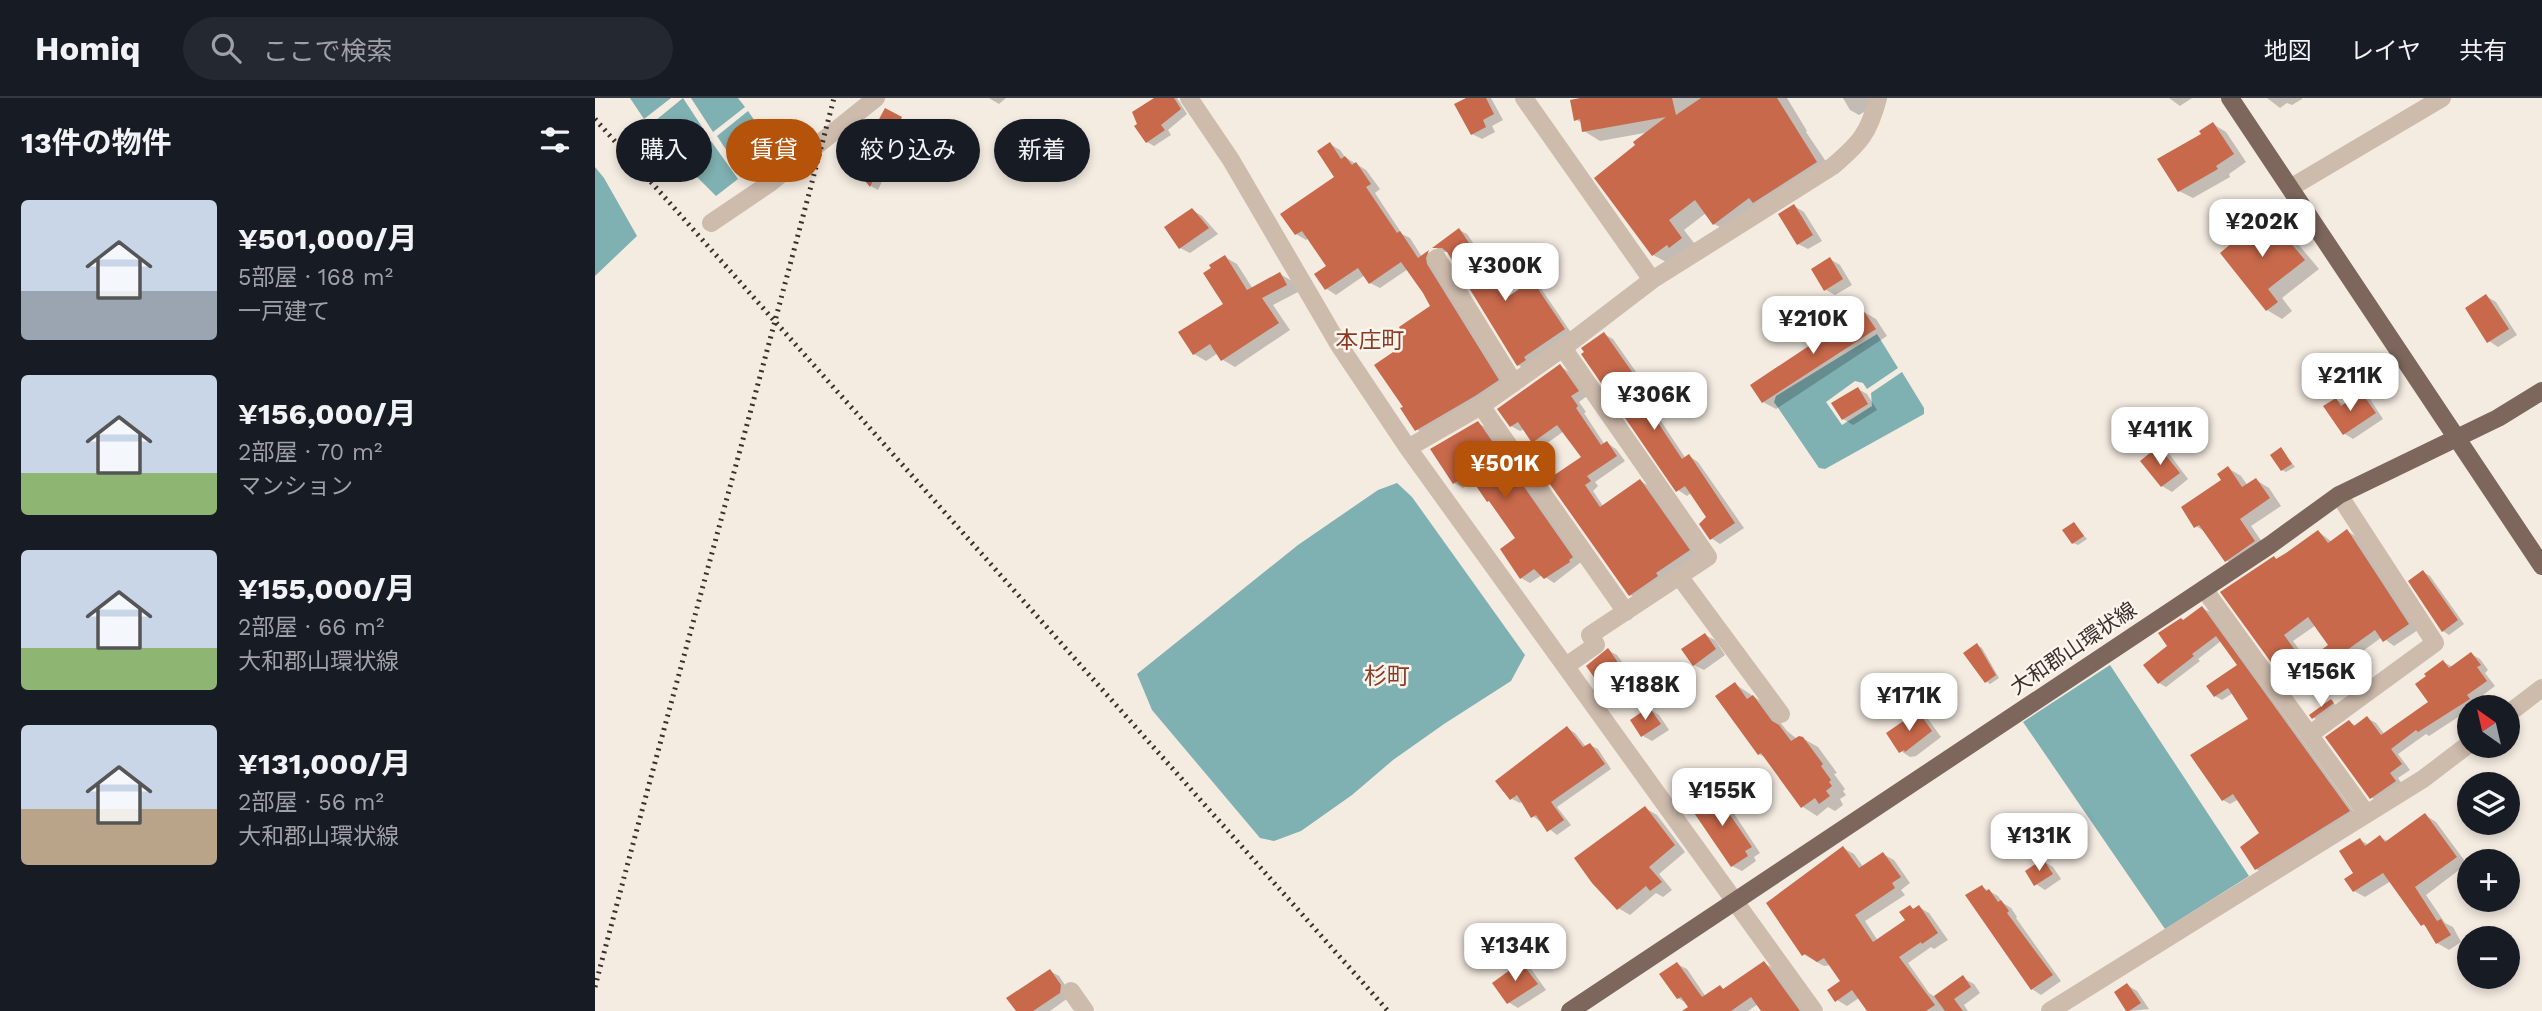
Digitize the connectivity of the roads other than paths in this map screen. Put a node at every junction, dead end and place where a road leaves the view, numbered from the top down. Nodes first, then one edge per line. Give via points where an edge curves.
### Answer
1 (876, 98) edge
2 (1189, 98) edge
3 (1878, 98) edge
4 (2230, 98) edge
5 (2442, 98) edge
6 (1528, 99) edge
7 (2290, 188) junction
8 (711, 223) dead end
9 (1437, 258) dead end
10 (1652, 280) junction
11 (1563, 348) junction
12 (1514, 383) junction
13 (2542, 391) edge
14 (1481, 407) junction
15 (2456, 437) junction
16 (1408, 448) junction
17 (2339, 495) junction
18 (2542, 566) edge
19 (1679, 576) junction
20 (2204, 589) junction
21 (1626, 612) junction
22 (1566, 666) junction
23 (2542, 688) edge
24 (2520, 705) edge
25 (1781, 714) dead end
26 (2309, 735) junction
27 (2457, 753) edge
28 (2366, 813) junction
29 (1734, 900) junction
30 (1071, 991) dead end
31 (1085, 1011) edge
32 (1570, 1011) edge
33 (1814, 1011) edge
34 (2050, 1011) edge

1 - 8 street via 770,183
2 - 16 street via 1231,160 1339,345
3 - 10 street via 1868,130 1833,166
4 - 7 main road
5 - 7 street
6 - 10 street
7 - 15 main road
9 - 12 street
10 - 11 street
11 - 12 street
11 - 19 street via 1708,556
12 - 14 street
13 - 15 main road, 大和郡山環状線
14 - 16 street
14 - 21 street
15 - 17 main road, 大和郡山環状線
15 - 18 main road
16 - 22 street
17 - 20 main road, 大和郡山環状線
17 - 26 street via 2435,643
19 - 21 street
19 - 25 street
20 - 26 street
20 - 29 main road, 大和郡山環状線
21 - 22 street via 1590,635 1596,645
22 - 29 street
23 - 24 street
26 - 28 street
27 - 28 street
28 - 34 street
29 - 32 main road, 大和郡山環状線
29 - 33 street
30 - 31 street

